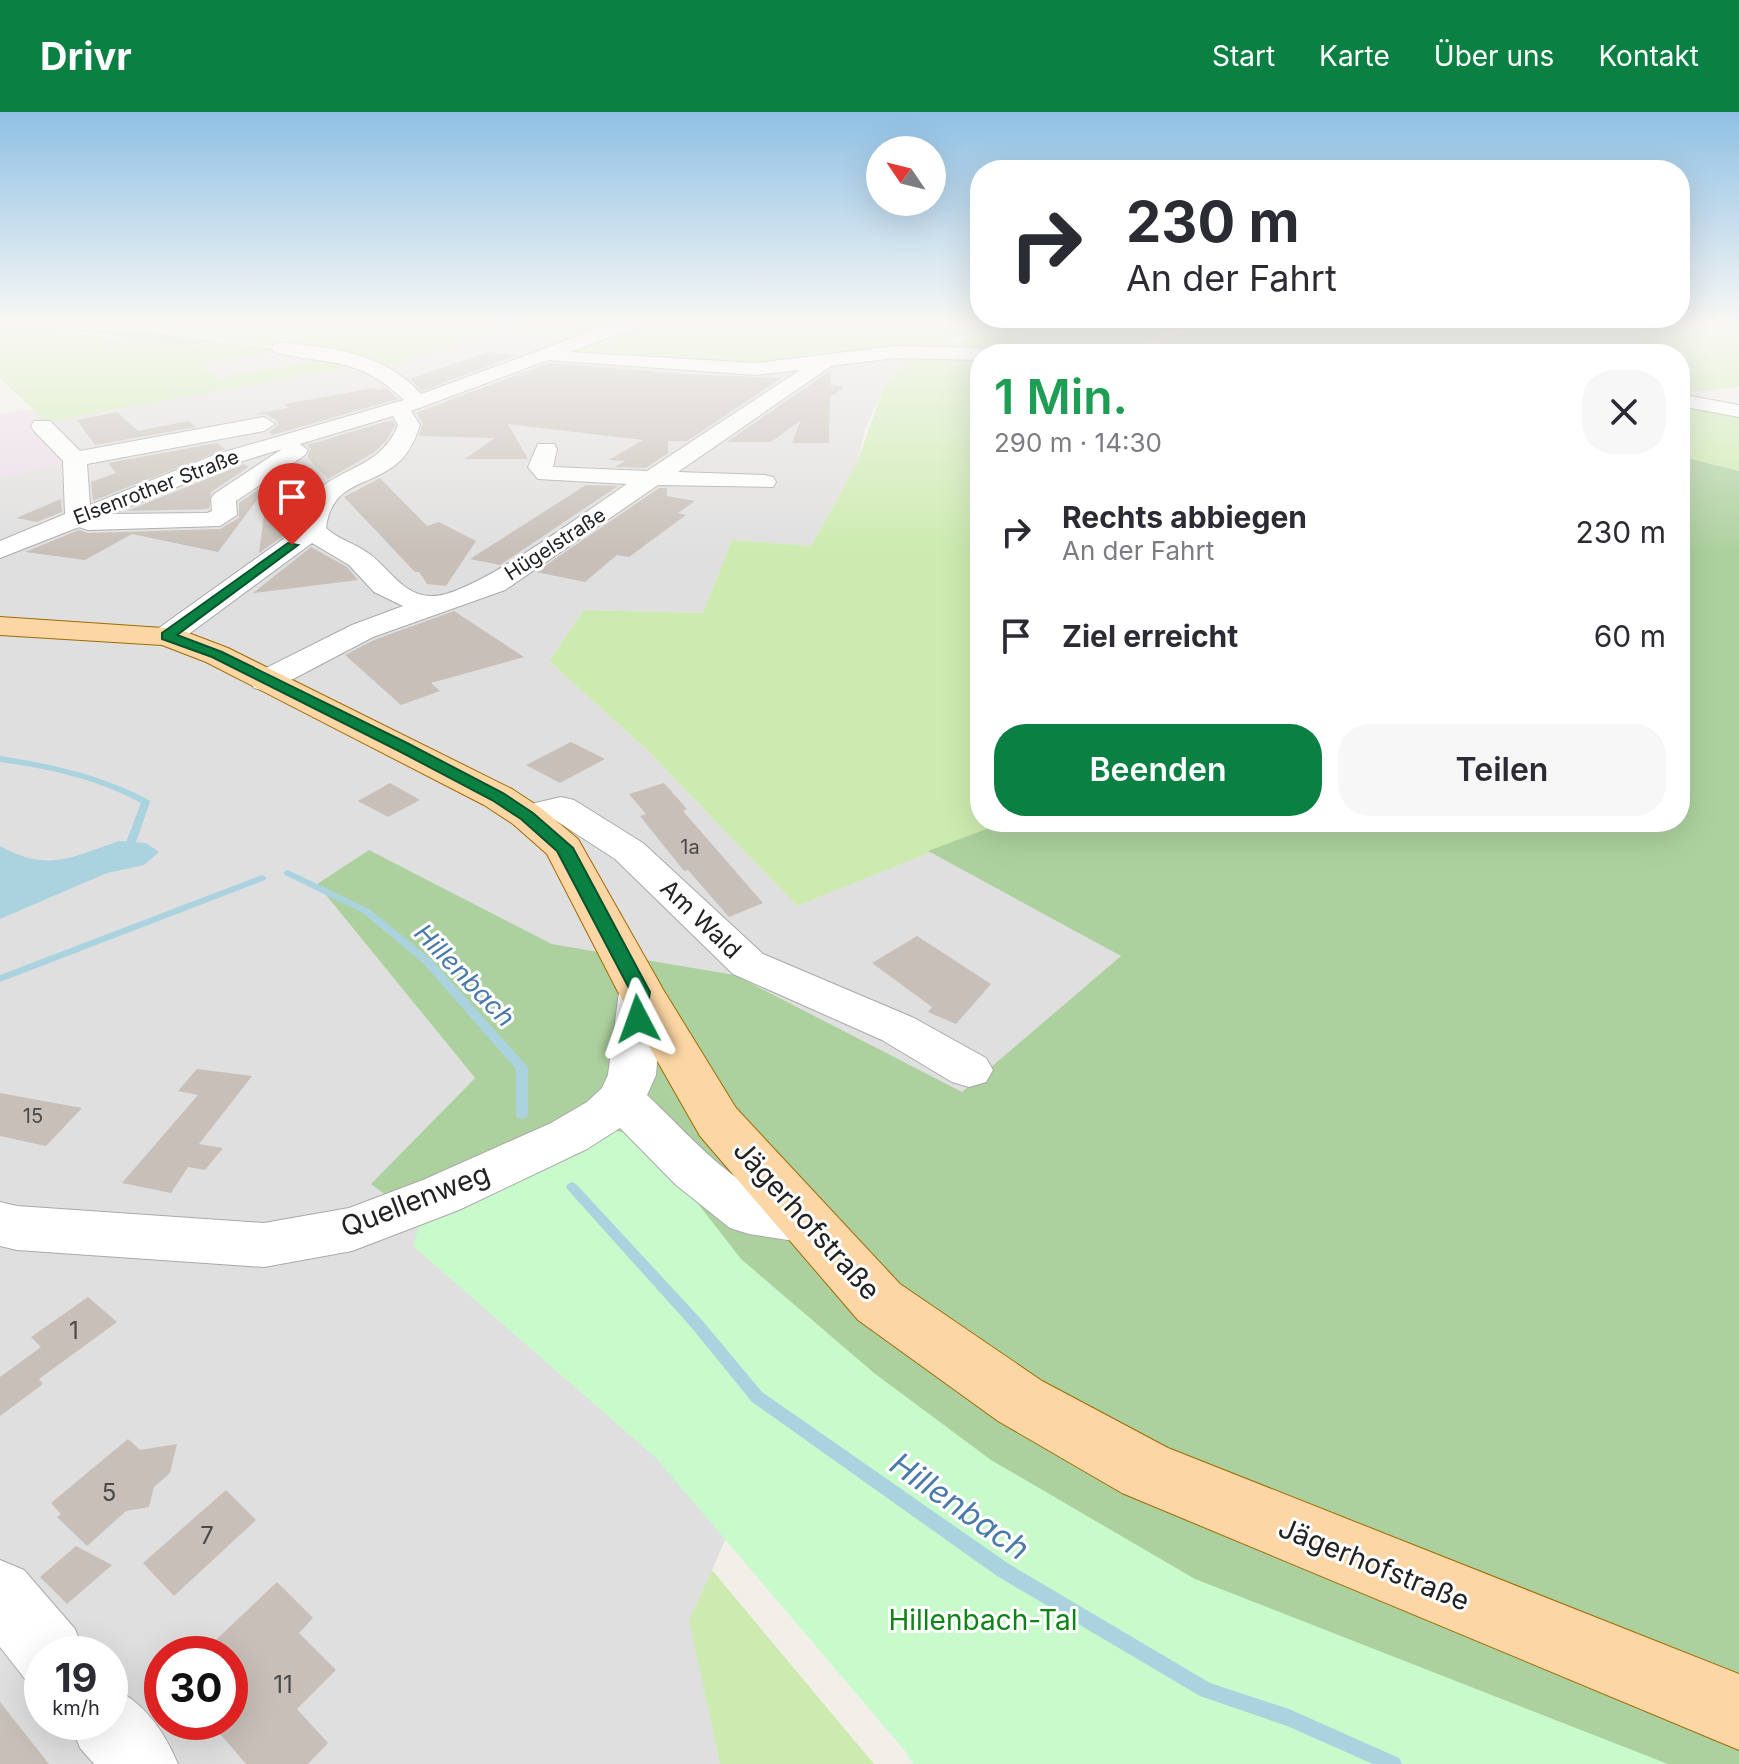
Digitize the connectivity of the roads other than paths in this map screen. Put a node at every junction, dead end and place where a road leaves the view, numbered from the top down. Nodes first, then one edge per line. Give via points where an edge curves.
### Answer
1 (418, 399) edge
2 (770, 399) edge
3 (412, 401) junction
4 (1690, 402) edge
5 (1739, 411) edge
6 (42, 426) dead end
7 (318, 431) junction
8 (546, 449) dead end
9 (75, 459) junction
10 (657, 477) junction
11 (764, 482) dead end
12 (78, 516) junction
13 (313, 530) junction
14 (0, 550) edge
15 (436, 607) junction
16 (0, 626) edge
17 (167, 636) junction
18 (265, 681) junction
19 (527, 816) junction
20 (641, 992) junction
21 (969, 1070) dead end
22 (621, 1099) junction
23 (807, 1221) junction
24 (6, 1231) edge
25 (0, 1594) edge
26 (35, 1636) edge
27 (1739, 1712) edge
28 (121, 1740) edge
29 (141, 1764) edge

1 - 3 street, Elsenrother Straße
2 - 10 street, Hügelstraße
3 - 7 street, Elsenrother Straße
3 - 9 street
3 - 13 street via 405,443 389,459 325,496
4 - 5 street
6 - 9 street
7 - 12 street, Elsenrother Straße via 222,460
7 - 12 street via 223,499 224,515 211,521 112,523
8 - 10 street via 540,467 546,474
9 - 12 street
10 - 11 street
10 - 15 street, Hügelstraße via 495,584
12 - 14 street, Elsenrother Straße
13 - 15 street via 359,559 384,586
13 - 17 street
15 - 18 street, Hügelstraße via 376,625
16 - 17 main road, Jägerhofstraße
17 - 18 main road, Jägerhofstraße
18 - 19 main road, Jägerhofstraße via 402,746
19 - 20 main road, Jägerhofstraße via 564,848
19 - 21 street, Am Wald via 561,808 629,851 748,964 898,1029
20 - 22 street via 632,1075
20 - 23 main road, Jägerhofstraße via 718,1122
22 - 23 street via 694,1171 749,1213
22 - 24 street, Quellenweg via 569,1136 352,1229 264,1245
23 - 27 main road, Jägerhofstraße via 879,1302 1020,1401 1145,1471
25 - 26 street
28 - 29 street

